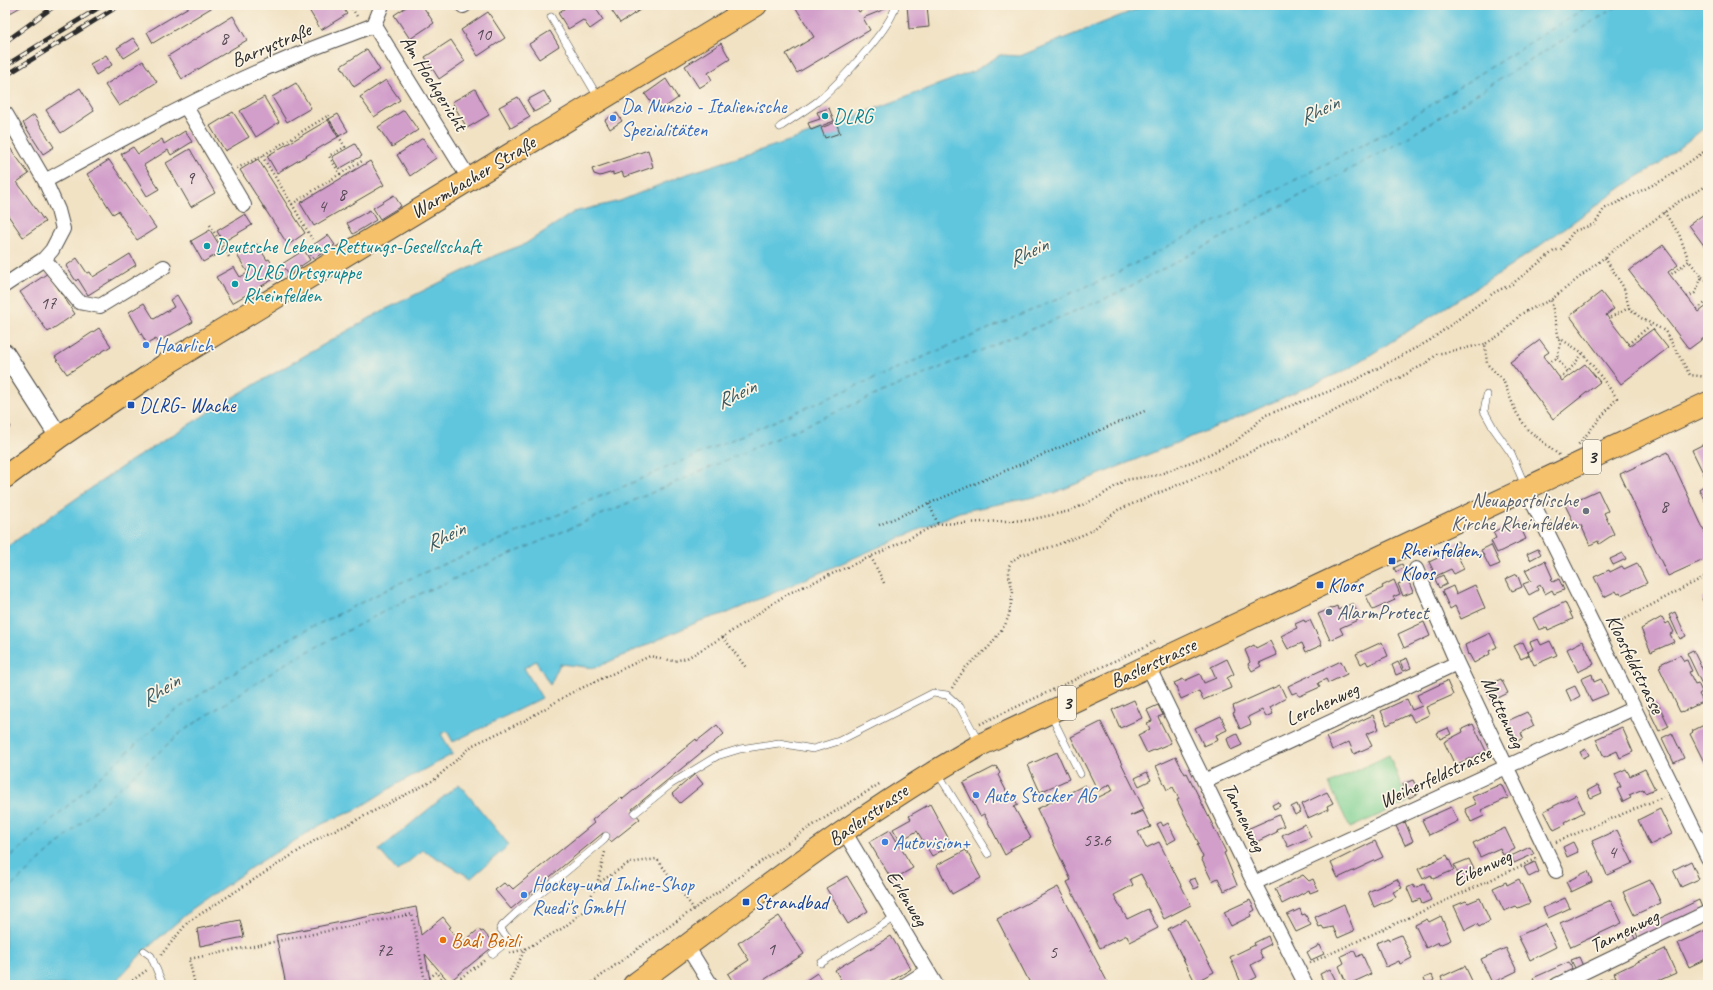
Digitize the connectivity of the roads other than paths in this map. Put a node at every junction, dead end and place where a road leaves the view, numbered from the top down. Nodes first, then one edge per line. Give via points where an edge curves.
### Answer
1 (382, 5) edge
2 (756, 5) edge
3 (895, 5) edge
4 (551, 17) dead end
5 (374, 25) junction
6 (600, 100) junction
7 (186, 107) junction
8 (6, 114) edge
9 (780, 127) dead end
10 (45, 180) junction
11 (470, 180) junction
12 (244, 205) dead end
13 (44, 259) junction
14 (164, 267) dead end
15 (5, 285) edge
16 (5, 353) edge
17 (1487, 395) dead end
18 (1708, 403) edge
19 (59, 437) junction
20 (5, 477) edge
21 (1526, 488) junction
22 (1416, 569) dead end
23 (1457, 663) junction
24 (1148, 666) junction
25 (1634, 708) junction
26 (1049, 711) junction
27 (980, 744) junction
28 (1506, 766) junction
29 (936, 770) junction
30 (1080, 774) dead end
31 (1204, 781) junction
32 (635, 813) dead end
33 (844, 831) junction
34 (605, 838) road end
35 (988, 854) dead end
36 (1708, 858) edge
37 (1556, 871) dead end
38 (1254, 883) junction
39 (1708, 912) edge
40 (895, 917) junction
41 (687, 946) junction
42 (144, 951) dead end
43 (492, 954) road end
44 (821, 963) dead end
45 (927, 971) junction
46 (163, 985) edge
47 (634, 985) edge
48 (711, 985) edge
49 (905, 985) edge
50 (936, 985) edge
51 (1306, 985) edge
52 (1557, 985) edge

1 - 5 street, Am Hochgericht
2 - 6 main road, Warmbacher Straße
3 - 9 lane via 890,20 834,86
4 - 6 lane
5 - 7 street, Barrystraße via 292,56
5 - 11 street, Am Hochgericht
6 - 11 main road, Warmbacher Straße
7 - 10 street, Barrystraße
7 - 12 street
8 - 10 street
10 - 13 street via 63,228 52,250
11 - 19 main road, Warmbacher Straße via 171,361
13 - 14 street via 79,302 100,306
13 - 15 street
16 - 19 street
17 - 21 lane via 1484,411 1511,453
18 - 21 main road, Baslerstrasse / 3
19 - 20 main road, Warmbacher Straße
21 - 24 main road, Baslerstrasse / 3
21 - 25 street, Kloosfeldstrasse
22 - 23 street, Mattenweg
23 - 28 street, Mattenweg
23 - 31 street, Lerchenweg
24 - 26 main road, Baslerstrasse / 3
24 - 31 street, Tannenweg
25 - 28 street, Weiherfeldstrasse
25 - 36 street, Kloosfeldstrasse
26 - 27 main road, Baslerstrasse / 3
26 - 30 lane
27 - 29 main road, Baslerstrasse / 3
27 - 32 lane via 960,707 947,695 933,694 839,741 813,749 779,743 740,749 717,756 671,784
28 - 37 street, Mattenweg
28 - 38 street, Weiherfeldstrasse
29 - 33 main road, Baslerstrasse / 3
29 - 35 lane
31 - 38 street, Tannenweg
33 - 40 street, Erlenweg
33 - 41 main road, Baslerstrasse / 3
34 - 43 lane via 500,928 509,940
38 - 51 street, Tannenweg
39 - 52 street, Tannenweg
40 - 44 lane
40 - 45 street, Erlenweg
41 - 47 main road, Baslerstrasse / 3
41 - 48 street
42 - 46 lane via 155,963
45 - 49 street
45 - 50 street, Erlenweg

